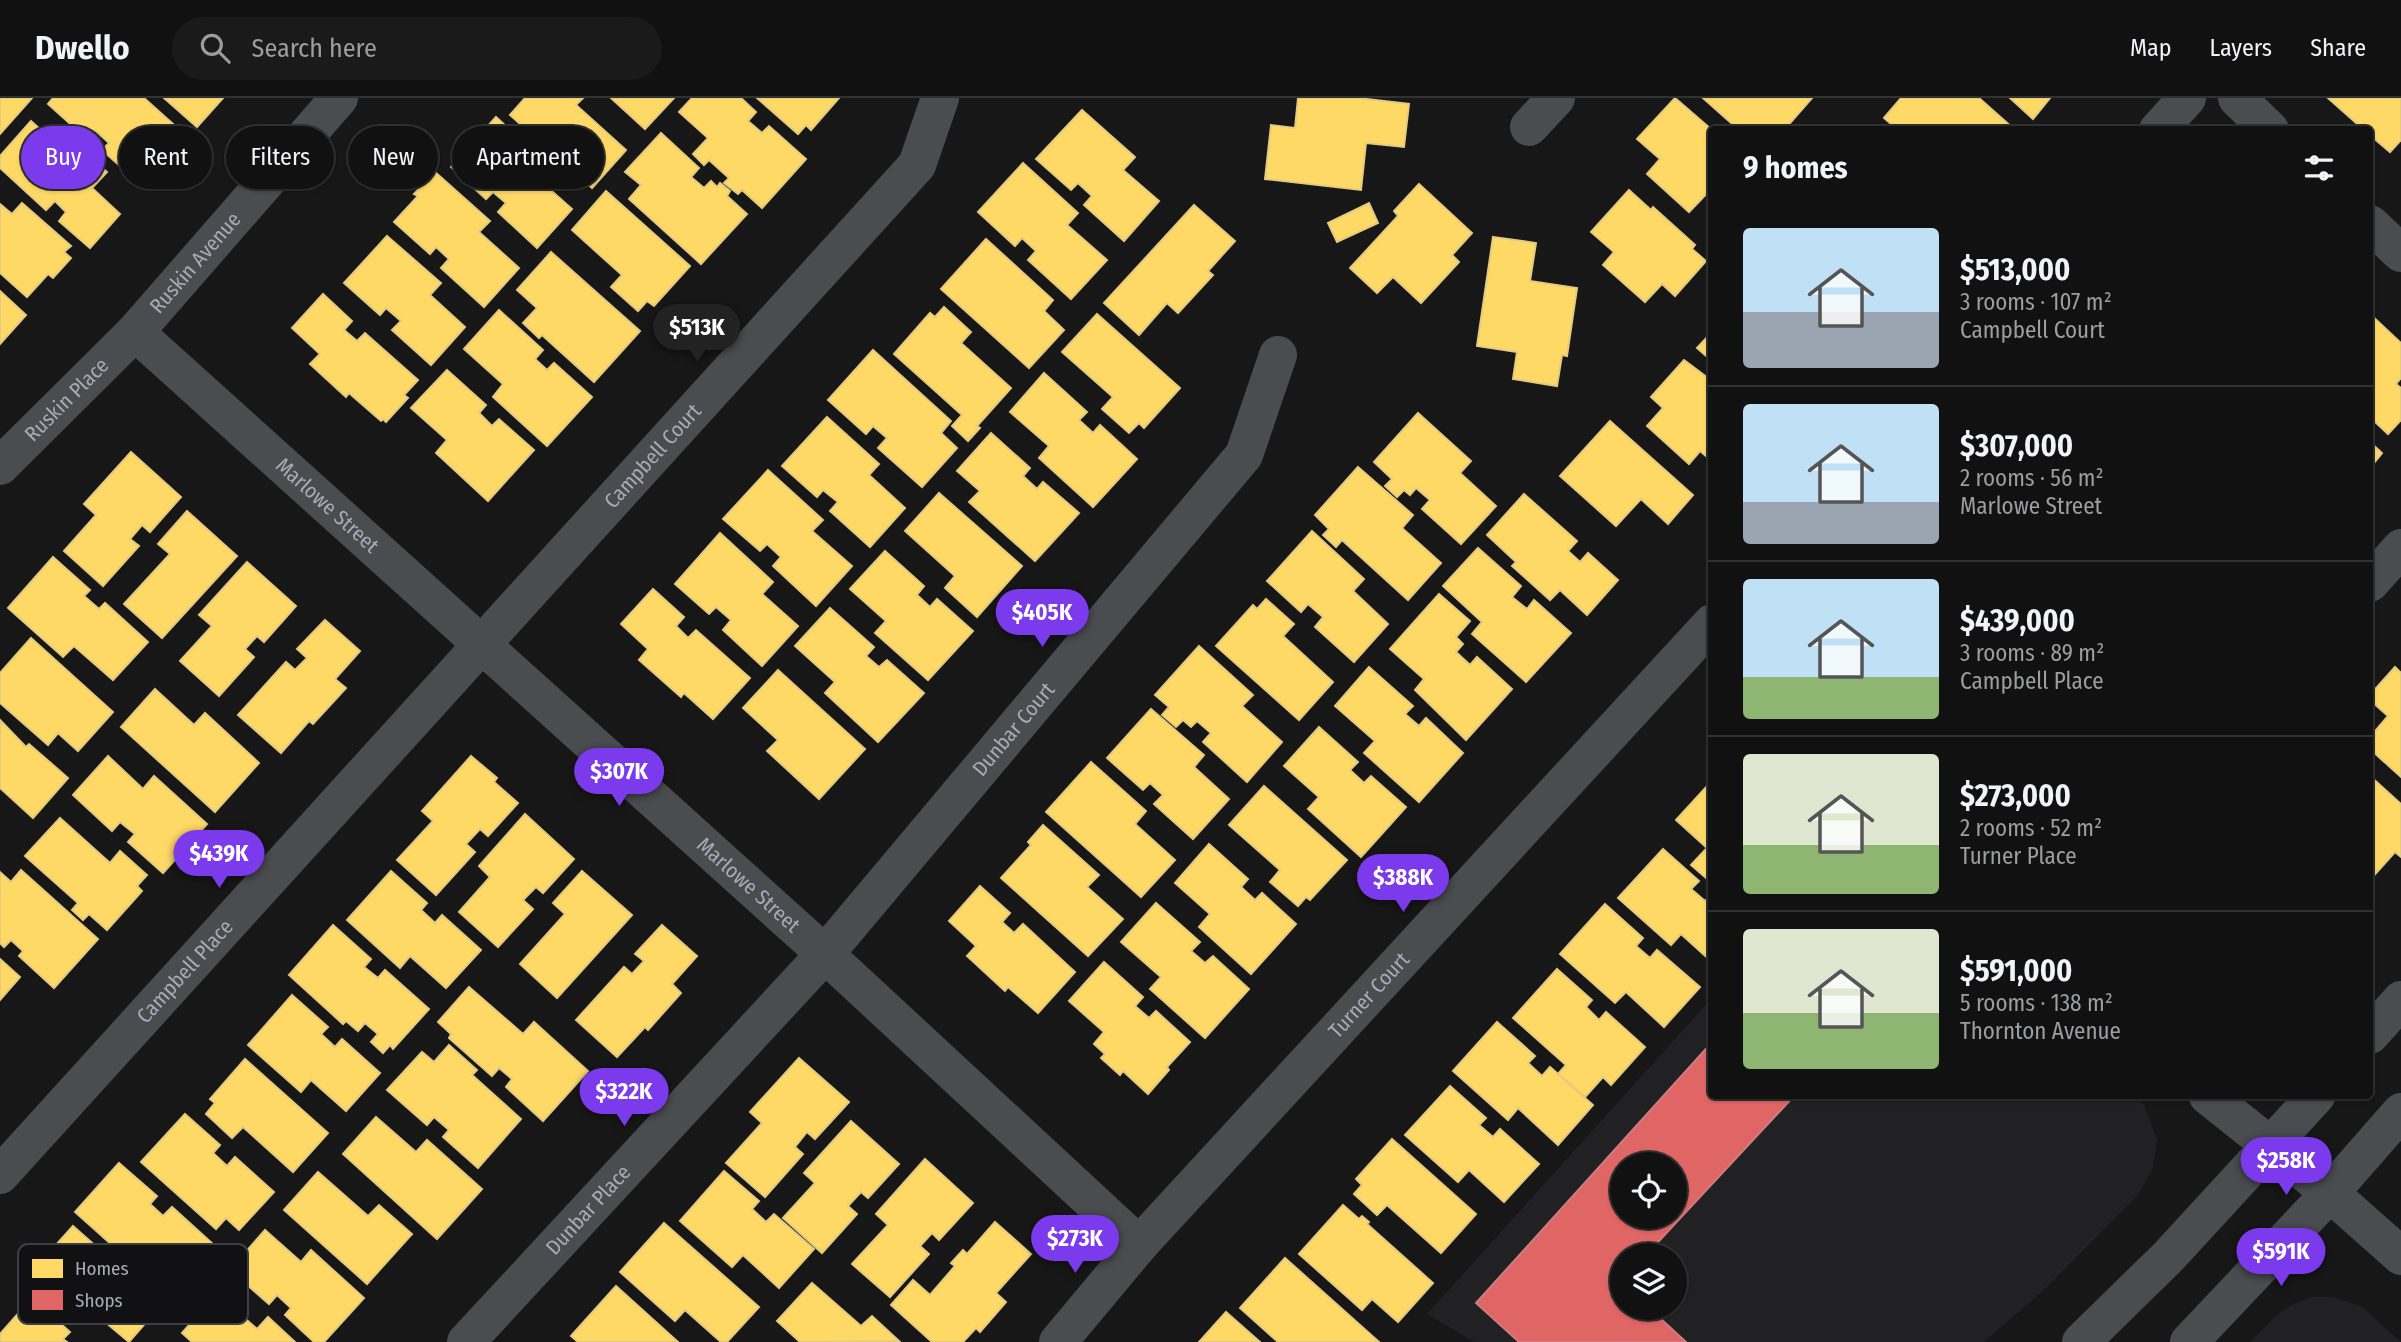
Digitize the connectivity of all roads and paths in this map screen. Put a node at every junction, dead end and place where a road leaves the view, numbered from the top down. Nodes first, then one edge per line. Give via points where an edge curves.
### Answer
1 (339, 98) edge
2 (940, 98) edge
3 (1556, 98) edge
4 (2187, 98) edge
5 (2237, 98) edge
6 (2162, 126) edge
7 (2266, 126) edge
8 (1529, 127) dead end
9 (2373, 226) edge
10 (2401, 253) edge
11 (135, 332) junction
12 (1278, 355) dead end
13 (0, 466) edge
14 (2401, 548) edge
15 (2373, 580) edge
16 (1706, 639) edge
17 (482, 646) junction
18 (825, 954) junction
19 (2401, 1000) edge
20 (2373, 1032) edge
21 (2212, 1099) edge
22 (2313, 1099) edge
23 (2401, 1112) edge
24 (2270, 1147) junction
25 (0, 1175) edge
26 (2330, 1193) junction
27 (1139, 1245) junction
28 (2401, 1256) edge
29 (466, 1342) edge
30 (1058, 1342) edge
31 (2081, 1342) edge
32 (2189, 1342) edge

1 - 11 street, Ruskin Avenue
2 - 17 street, Campbell Court via 917,165
3 - 8 street
4 - 6 street
5 - 7 street
9 - 10 street
11 - 13 street, Ruskin Place
11 - 17 street, Marlowe Street
12 - 18 street, Dunbar Court via 1244,455
14 - 15 street
16 - 27 street, Turner Court
17 - 18 street, Marlowe Street
17 - 25 street, Campbell Place
18 - 27 street, Marlowe Street
18 - 29 street, Dunbar Place
19 - 20 street
21 - 24 street
22 - 24 street
23 - 26 street
24 - 26 street
24 - 31 street
26 - 28 street
26 - 32 street
27 - 30 street, Turner Court

